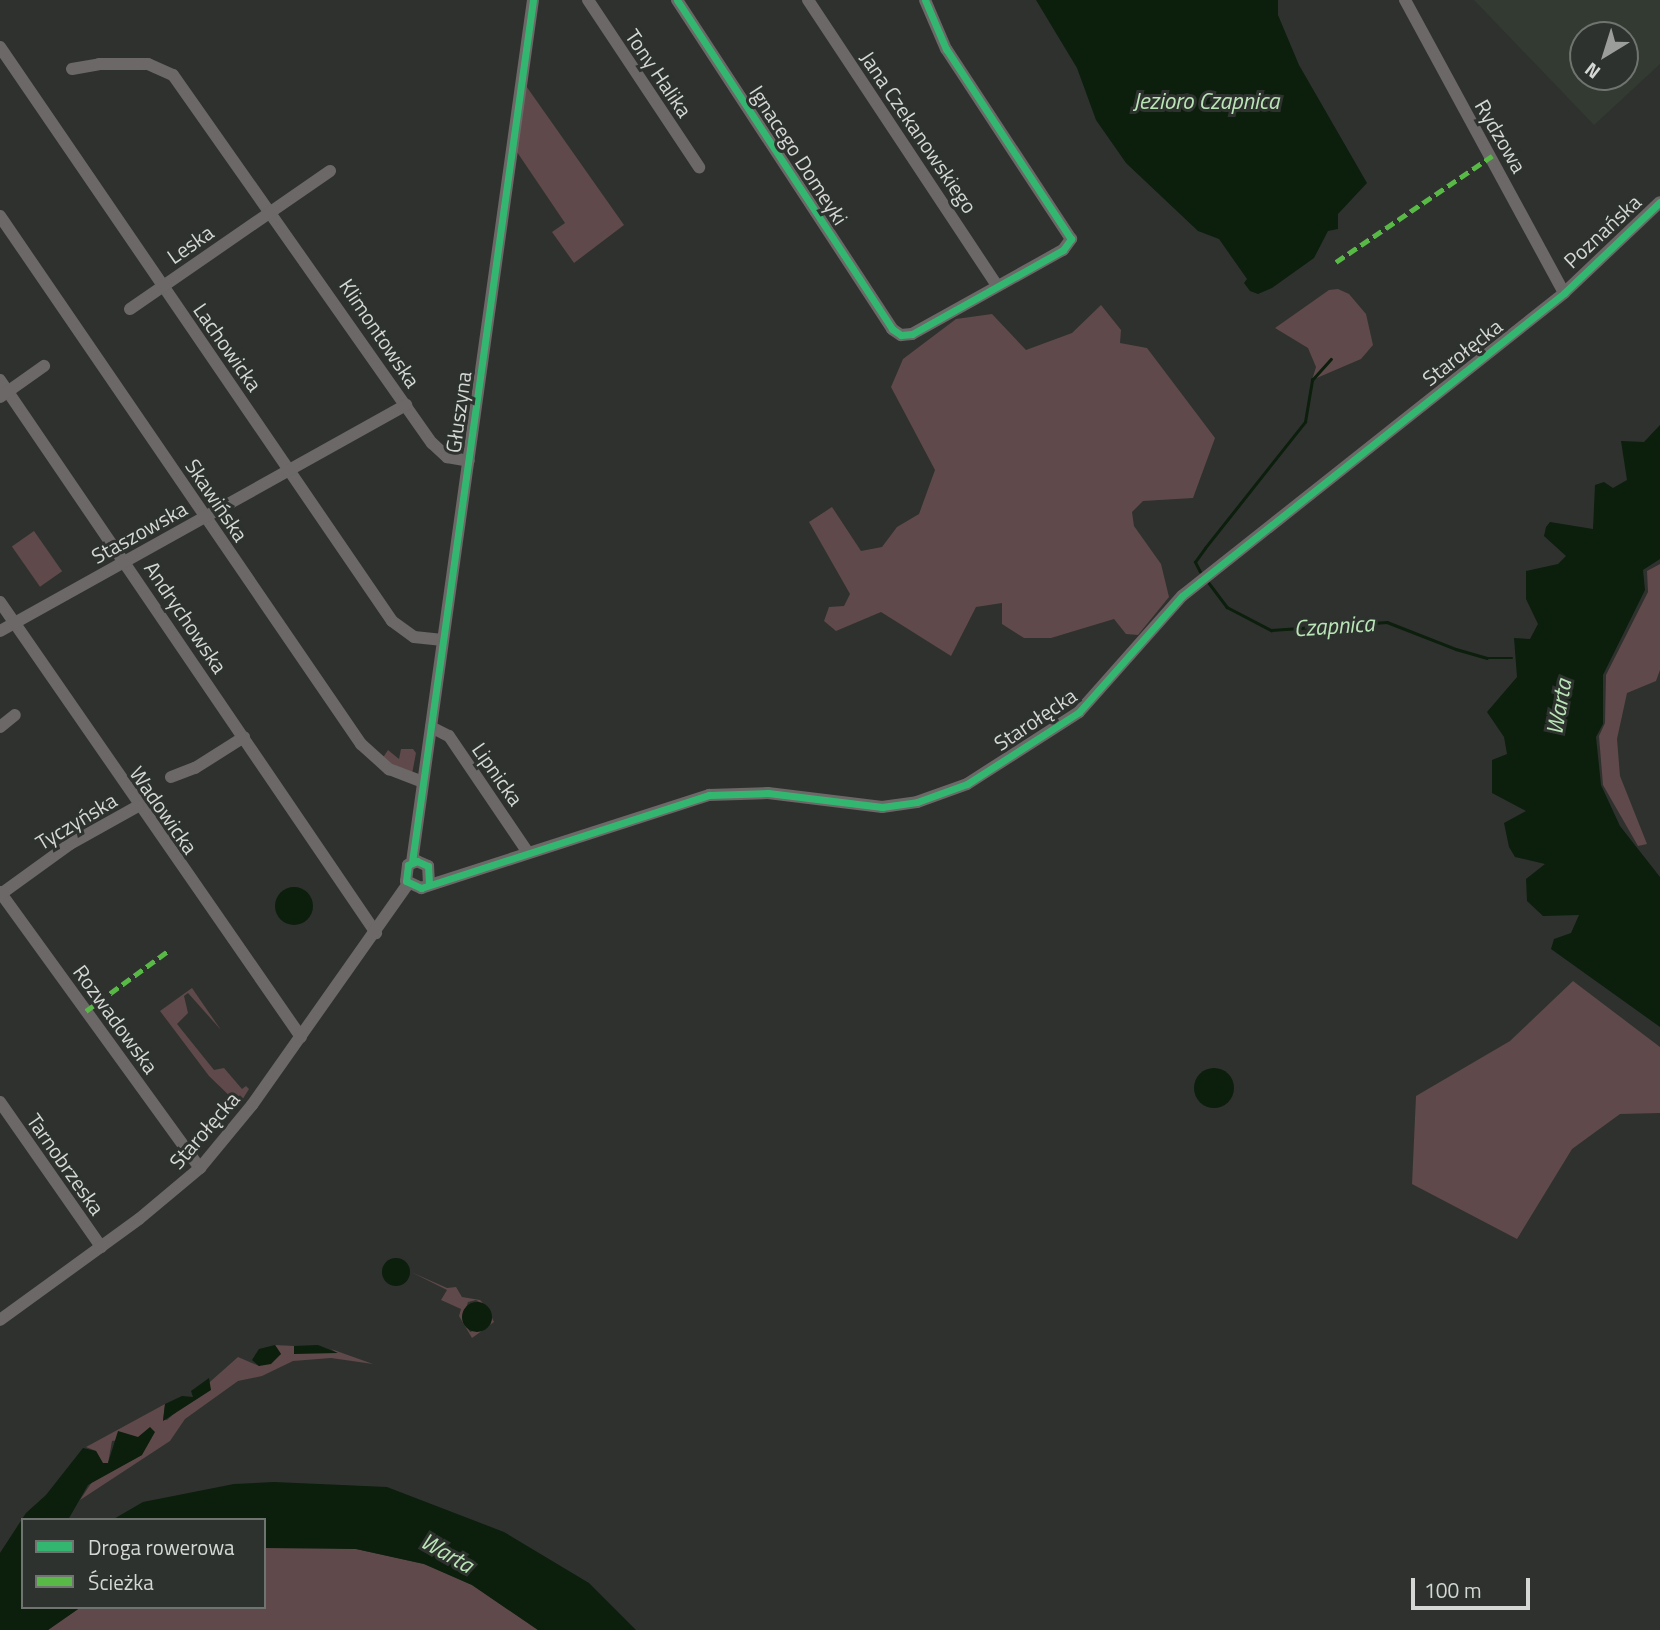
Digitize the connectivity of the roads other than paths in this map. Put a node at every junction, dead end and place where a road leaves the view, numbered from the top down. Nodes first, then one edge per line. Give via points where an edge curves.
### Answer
1 (533, 0) edge
2 (588, 0) edge
3 (677, 0) edge
4 (808, 0) edge
5 (925, 0) edge
6 (1405, 0) edge
7 (0, 47) edge
8 (72, 69) dead end
9 (699, 167) dead end
10 (330, 171) dead end
11 (1660, 202) edge
12 (272, 210) junction
13 (0, 216) edge
14 (163, 286) junction
15 (997, 286) junction
16 (1567, 290) junction
17 (130, 309) dead end
18 (44, 366) dead end
19 (0, 380) edge
20 (4, 394) edge
21 (406, 405) junction
22 (469, 461) junction
23 (289, 470) junction
24 (205, 517) junction
25 (125, 562) junction
26 (0, 602) edge
27 (15, 623) junction
28 (0, 631) edge
29 (443, 640) junction
30 (15, 715) dead end
31 (0, 727) edge
32 (431, 727) junction
33 (244, 737) junction
34 (171, 777) dead end
35 (423, 782) junction
36 (138, 806) junction
37 (527, 851) junction
38 (417, 862) junction
39 (421, 882) junction
40 (1, 893) edge
41 (376, 933) junction
42 (301, 1037) junction
43 (0, 1102) edge
44 (201, 1168) junction
45 (101, 1247) junction
46 (0, 1320) edge

1 - 22 street, Głuszyna
2 - 9 street, Tony Halika
3 - 15 street, Ignacego Domeyki via 892,329 912,334
4 - 15 street, Jana Czekanowskiego
5 - 15 street via 946,48 1070,236 1063,250
6 - 16 street, Rydzowa
7 - 14 street, Lachowicka
8 - 12 street, Klimontowska via 99,64 157,66 179,81
10 - 12 street
11 - 16 street, Poznańska
12 - 14 street, Leska
12 - 21 street, Klimontowska
13 - 24 street, Skawińska
14 - 17 street, Leska
14 - 23 street, Lachowicka
16 - 37 street, Starołęcka via 1182,596 1079,712 967,784 917,802 882,807 768,793 709,795
18 - 20 street
19 - 20 street, Andrychowska
20 - 25 street, Andrychowska
21 - 22 street, Klimontowska via 442,453
21 - 23 street, Staszowska
22 - 29 street, Głuszyna
23 - 24 street, Staszowska
23 - 29 street, Lachowicka via 400,630 414,637
24 - 25 street, Staszowska
24 - 35 street, Skawińska via 366,751 389,769
25 - 27 street, Staszowska
25 - 33 street, Andrychowska
26 - 27 street, Wadowicka
27 - 28 street, Staszowska
27 - 36 street, Wadowicka
29 - 32 street, Głuszyna
30 - 31 street
32 - 35 street, Głuszyna
32 - 37 street, Lipnicka via 449,736
33 - 34 street via 195,768
33 - 41 street, Andrychowska
35 - 38 street, Głuszyna
36 - 40 street, Tyczyńska via 69,844
36 - 42 street, Wadowicka
37 - 39 street, Starołęcka
38 - 39 street
38 - 39 street, Głuszyna via 405,872
39 - 41 street, Starołęcka
40 - 44 street, Rozwadowska
41 - 42 street, Starołęcka
42 - 44 street, Starołęcka
43 - 45 street, Tarnobrzeska
44 - 45 street, Starołęcka
45 - 46 street, Starołęcka

